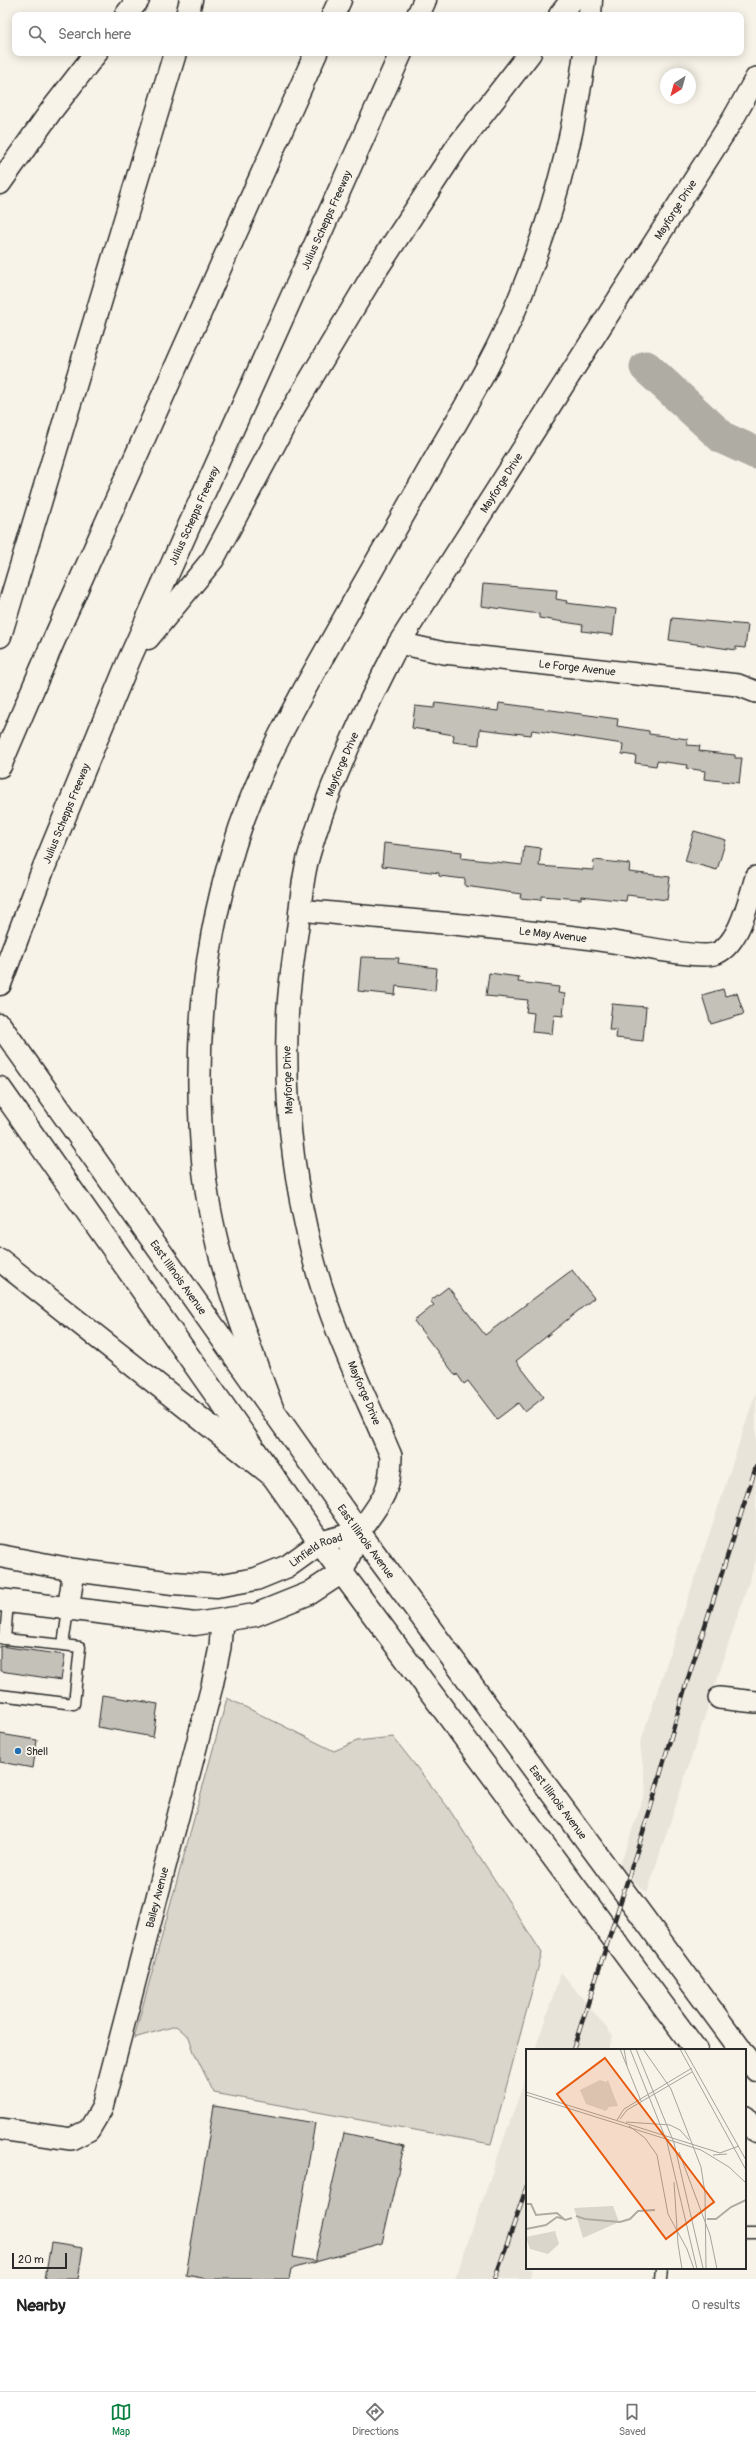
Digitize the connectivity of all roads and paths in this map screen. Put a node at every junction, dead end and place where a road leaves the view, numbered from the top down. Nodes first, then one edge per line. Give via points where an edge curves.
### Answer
1 (138, 0) edge
2 (191, 0) edge
3 (340, 0) edge
4 (425, 0) edge
5 (572, 0) edge
6 (591, 0) edge
7 (128, 12) edge
8 (188, 12) edge
9 (334, 12) edge
10 (419, 12) edge
11 (562, 12) edge
12 (590, 12) edge
13 (94, 56) edge
14 (174, 56) edge
15 (315, 56) edge
16 (400, 56) edge
17 (528, 56) edge
18 (584, 56) edge
19 (756, 78) edge
20 (0, 184) edge
21 (0, 636) edge
22 (399, 643) junction
23 (129, 660) junction
24 (756, 692) edge
25 (0, 766) edge
26 (756, 878) edge
27 (300, 910) junction
28 (0, 984) edge
29 (0, 1025) edge
30 (0, 1088) edge
31 (0, 1260) edge
32 (272, 1408) junction
33 (273, 1476) junction
34 (359, 1532) junction
35 (320, 1543) junction
36 (0, 1556) edge
37 (74, 1570) junction
38 (342, 1572) junction
39 (4, 1600) edge
40 (68, 1610) junction
41 (222, 1621) junction
42 (2, 1638) edge
43 (63, 1645) junction
44 (0, 1695) edge
45 (719, 1698) dead end
46 (756, 1702) edge
47 (695, 2049) edge
48 (740, 2049) edge
49 (746, 2056) edge
50 (756, 2070) edge
51 (746, 2118) edge
52 (0, 2129) edge
53 (756, 2132) edge
54 (662, 2269) edge
55 (661, 2279) edge

1 - 7 main road
2 - 8 main road
3 - 9 main road
4 - 10 main road
5 - 11 main road
6 - 12 main road
13 - 20 main road
14 - 21 main road
15 - 25 main road
16 - 23 main road, Julius Schepps Freeway
17 - 23 main road via 457,147 413,211 334,337 213,559
18 - 32 main road via 567,156 548,222 521,294 493,355 463,411 289,716 259,778 237,837 217,908 206,970 199,1038 199,1107 205,1174 215,1237 233,1301
19 - 22 street, Mayforge Drive via 733,119
22 - 24 street, Le Forge Avenue via 444,653 738,685
22 - 27 street, Mayforge Drive via 366,708 321,814 308,858
23 - 28 main road, Julius Schepps Freeway
26 - 27 street, Le May Avenue via 740,927 729,944 715,954 698,955 606,940
27 - 34 street, Mayforge Drive via 286,1032 289,1117 299,1186 314,1262 335,1325 391,1456 391,1475 385,1498
29 - 32 main road, East Illinois Avenue
30 - 33 main road
31 - 33 main road
32 - 34 main road, East Illinois Avenue
33 - 35 main road
34 - 35 main road, Linfield Road
34 - 38 main road, Linfield Road
34 - 48 main road, East Illinois Avenue
35 - 37 main road, Linfield Road via 288,1566 256,1578 217,1586
35 - 38 main road
36 - 37 main road, Linfield Road
37 - 40 street
38 - 41 main road via 310,1593 285,1604 255,1615
38 - 47 main road
39 - 40 main road
39 - 42 lane
40 - 41 main road via 195,1624
40 - 43 lane
41 - 52 street, Bailey Avenue via 212,1686 102,2108 89,2130 71,2139
42 - 43 lane
43 - 44 lane via 80,1647 74,1704
45 - 46 street
49 - 50 main road
51 - 53 main road
54 - 55 lane

